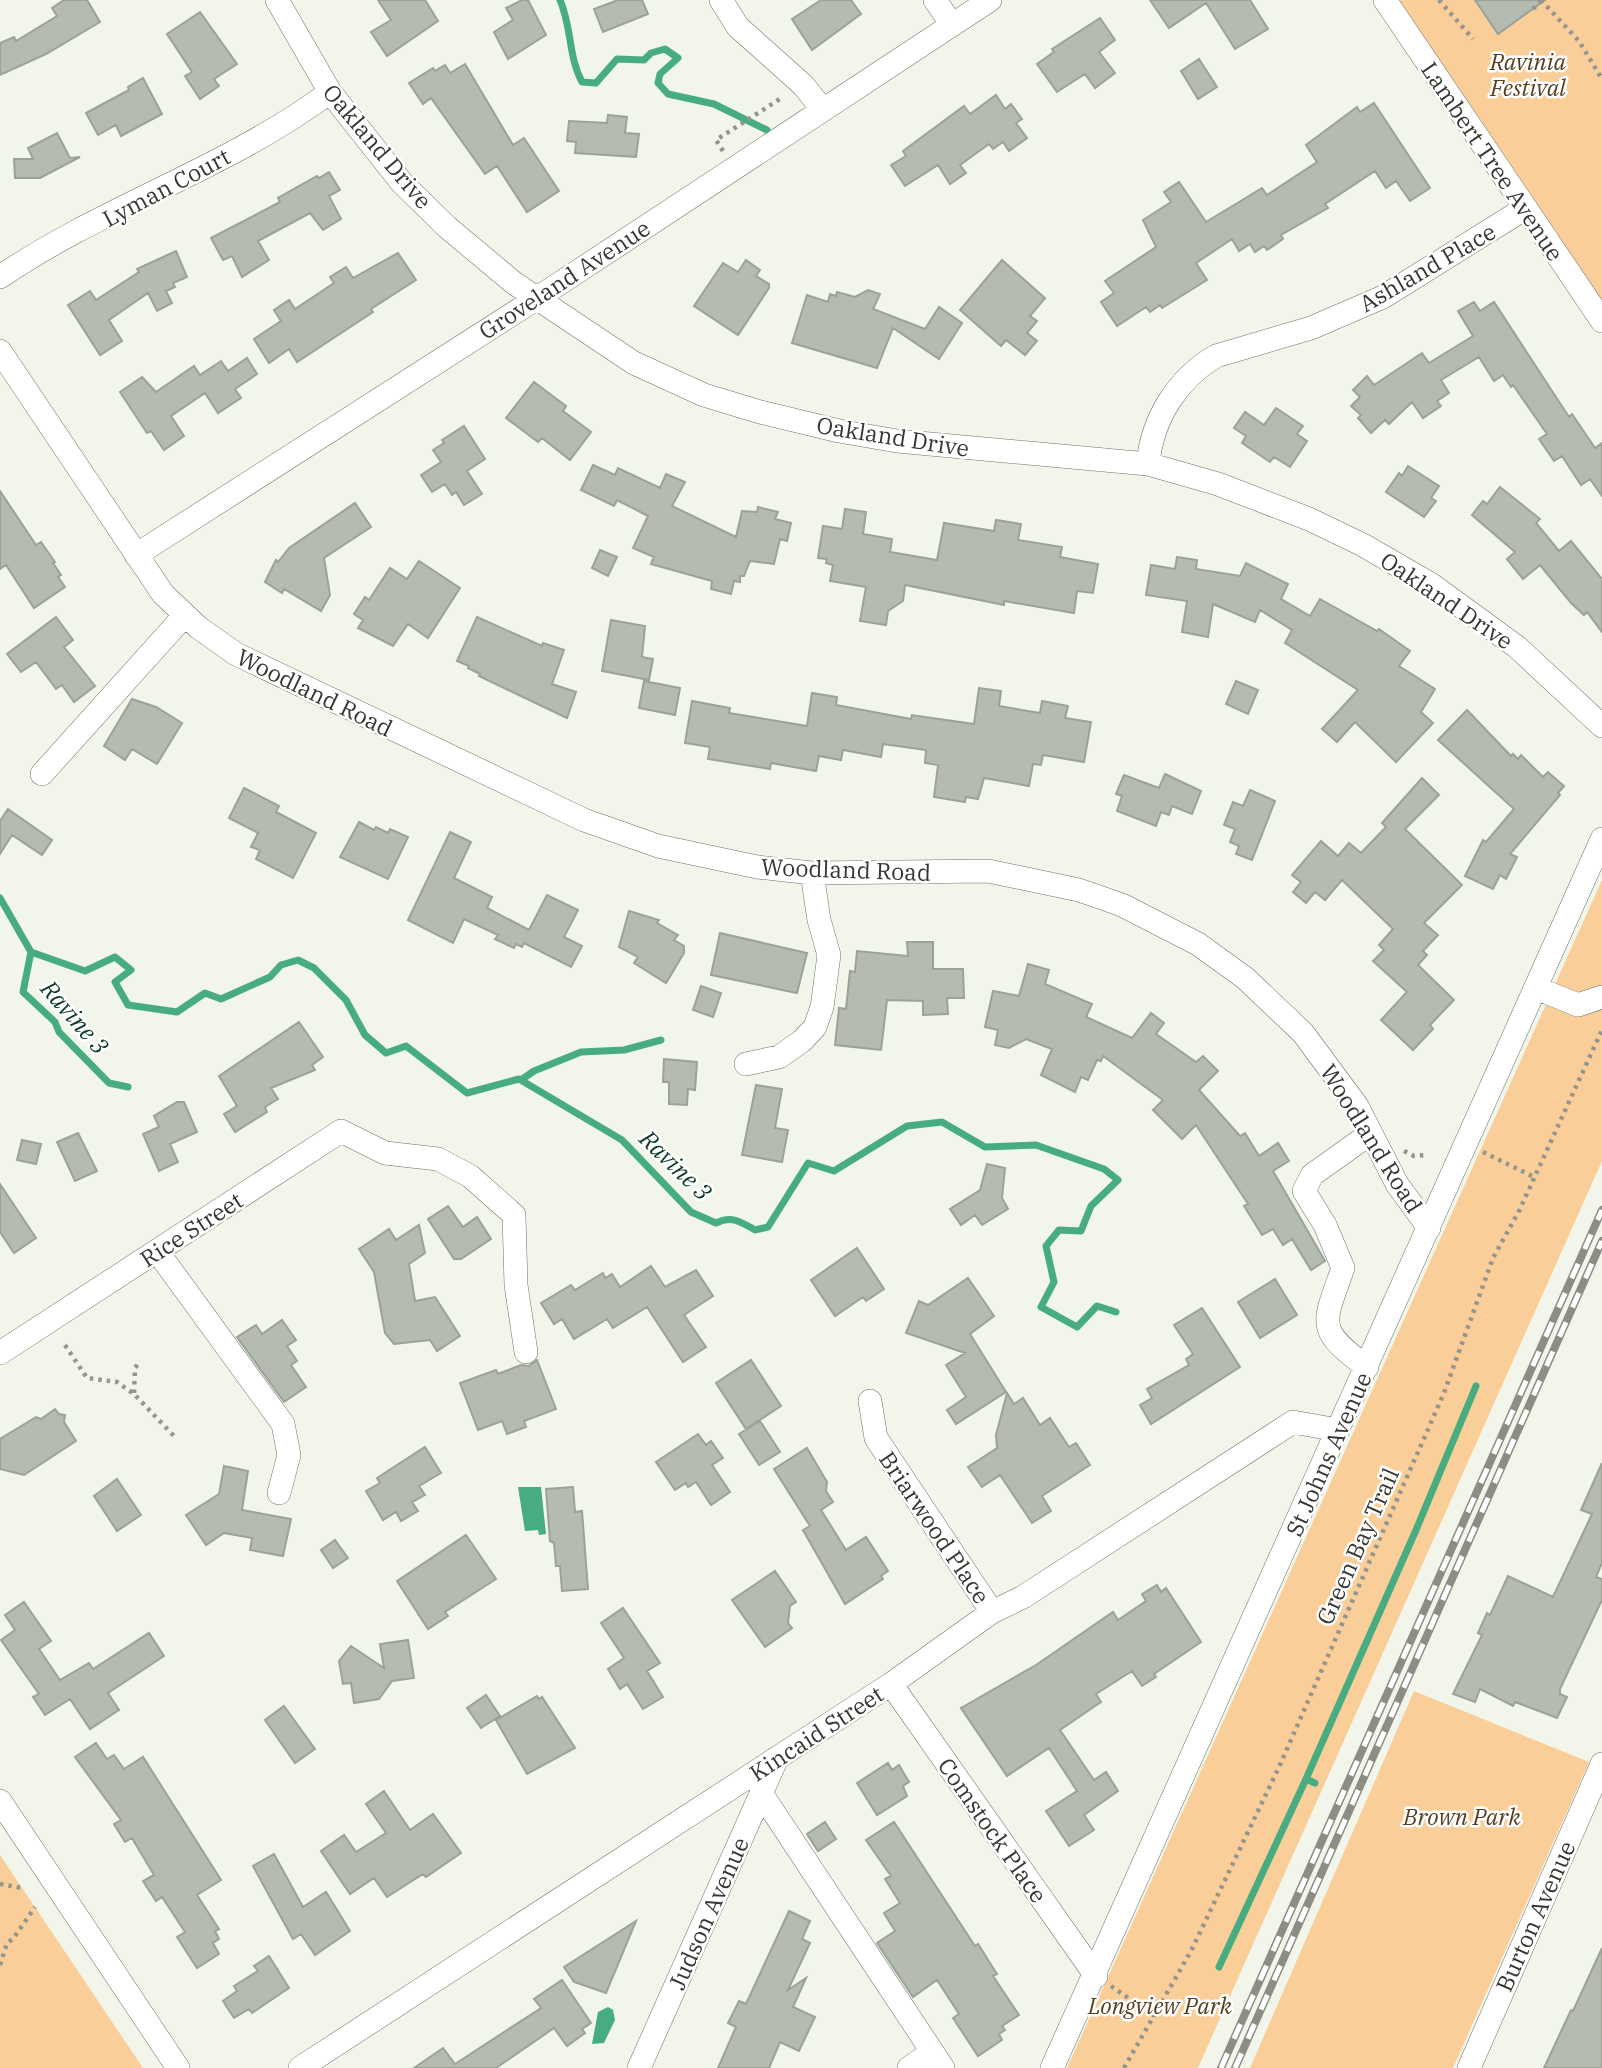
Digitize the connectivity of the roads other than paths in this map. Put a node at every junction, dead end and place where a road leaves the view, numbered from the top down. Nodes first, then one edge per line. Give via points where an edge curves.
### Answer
1 (277, 0) edge
2 (721, 0) edge
3 (935, 0) edge
4 (990, 0) edge
5 (1385, 0) edge
6 (952, 25) junction
7 (330, 92) junction
8 (823, 110) junction
9 (1524, 209) junction
10 (0, 277) edge
11 (539, 297) junction
12 (1602, 321) edge
13 (3, 356) edge
14 (1148, 464) junction
15 (136, 555) junction
16 (185, 615) junction
17 (1602, 726) edge
18 (42, 774) dead end
19 (1602, 839) edge
20 (812, 873) junction
21 (1536, 988) junction
22 (1602, 997) edge
23 (746, 1064) dead end
24 (1371, 1133) junction
25 (1429, 1228) junction
26 (157, 1251) junction
27 (526, 1352) dead end
28 (0, 1353) edge
29 (1367, 1367) junction
30 (870, 1401) dead end
31 (1338, 1430) junction
32 (279, 1493) dead end
33 (992, 1612) junction
34 (891, 1684) junction
35 (777, 1758) junction
36 (1602, 1764) edge
37 (761, 1793) junction
38 (0, 1801) edge
39 (1096, 1976) junction
40 (937, 2060) edge
41 (177, 2068) edge
42 (300, 2068) edge
43 (639, 2068) edge
44 (909, 2068) edge
45 (1052, 2068) edge
46 (1469, 2068) edge

1 - 7 street, Oakland Drive
2 - 8 street via 738,27 803,85
3 - 6 street
4 - 6 street, Groveland Avenue
5 - 9 street, Lambert Tree Avenue
6 - 8 street, Groveland Avenue
7 - 10 street, Lyman Court via 196,173
7 - 11 street, Oakland Drive via 402,183 447,227
8 - 11 street, Groveland Avenue
9 - 12 street, Lambert Tree Avenue
9 - 14 street, Ashland Place via 1383,297 1311,328 1203,363 1181,383 1160,416
11 - 14 street, Oakland Drive via 635,363 704,394 760,412 897,441
11 - 15 street, Groveland Avenue
13 - 15 street, Woodland Road
14 - 17 street, Oakland Drive via 1218,484 1363,545 1432,585 1517,647
15 - 16 street, Woodland Road via 163,594
16 - 18 street
16 - 20 street, Woodland Road via 236,654 584,820 659,846 757,867
19 - 21 street, St Johns Avenue
20 - 23 street via 829,955 822,1007 815,1027 802,1041 779,1057
20 - 24 street, Woodland Road via 988,871 1028,877 1122,905 1198,944 1245,978 1303,1034 1357,1106
21 - 22 street via 1578,1005
21 - 25 street, St Johns Avenue
24 - 25 street, Woodland Road via 1397,1184
24 - 29 street via 1312,1175 1304,1191 1343,1268 1327,1306 1328,1327 1340,1347
25 - 29 street, St Johns Avenue
26 - 27 street, Rice Street via 341,1131 384,1153 438,1159 470,1176 513,1214 516,1285
26 - 28 street, Rice Street
26 - 32 street via 283,1424 289,1455
29 - 31 street, St Johns Avenue
30 - 33 street, Briarwood Place via 876,1437
31 - 33 street, Kincaid Street via 1293,1422 1023,1597
31 - 39 street, St Johns Avenue
33 - 34 street, Kincaid Street
34 - 35 street, Kincaid Street
34 - 39 street, Comstock Place
35 - 37 street, Judson Avenue
35 - 42 street, Kincaid Street
36 - 46 street, Burton Avenue
37 - 40 street
37 - 43 street, Judson Avenue
38 - 41 street
39 - 45 street, St Johns Avenue
40 - 44 street

